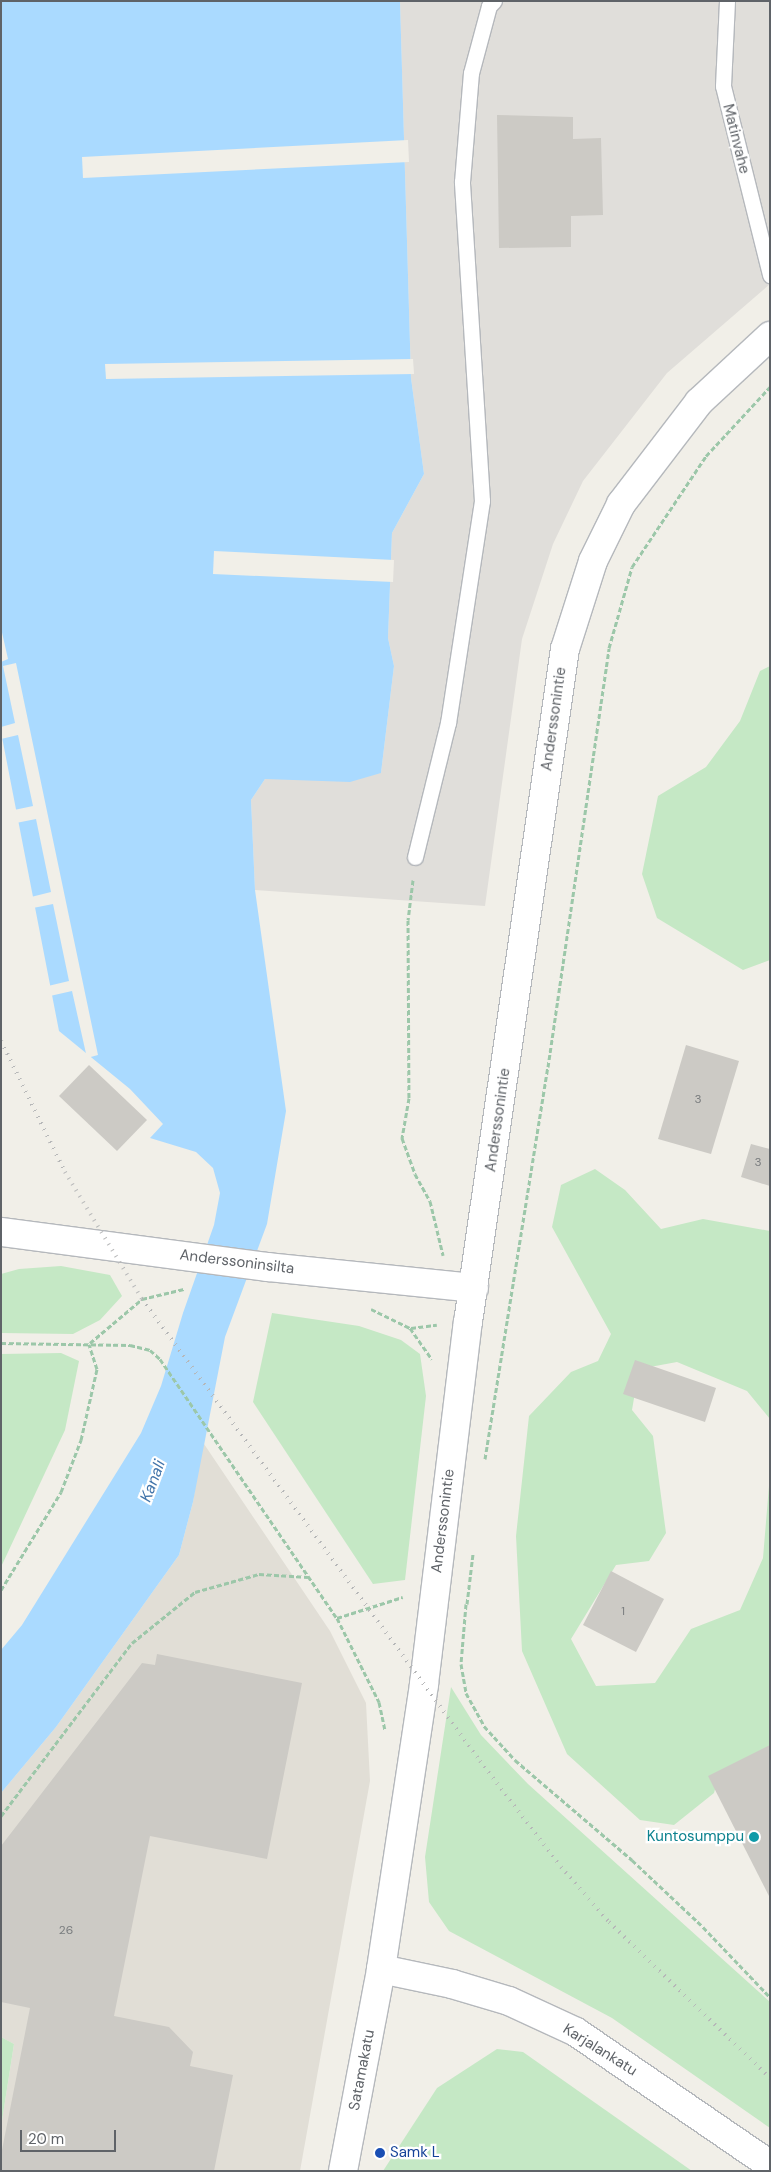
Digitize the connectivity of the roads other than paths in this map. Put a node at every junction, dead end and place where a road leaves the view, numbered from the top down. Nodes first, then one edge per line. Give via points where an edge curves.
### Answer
1 (494, 1) edge
2 (727, 1) edge
3 (770, 275) edge
4 (770, 336) edge
5 (415, 857) road end
6 (1, 1232) edge
7 (462, 1287) junction
8 (381, 1969) junction
9 (770, 2165) edge
10 (342, 2171) edge

1 - 5 lane via 489,6 471,73 462,182 482,501 448,723
2 - 3 lane, Matinvahe via 723,86
4 - 7 main road, Anderssonintie via 699,402 621,504 593,560 565,648
6 - 7 main road, Anderssoninsilta via 268,1267
7 - 8 main road, Anderssonintie via 424,1684
8 - 9 main road, Karjalankatu via 452,1984 509,2001 576,2032
8 - 10 main road, Satamakatu

